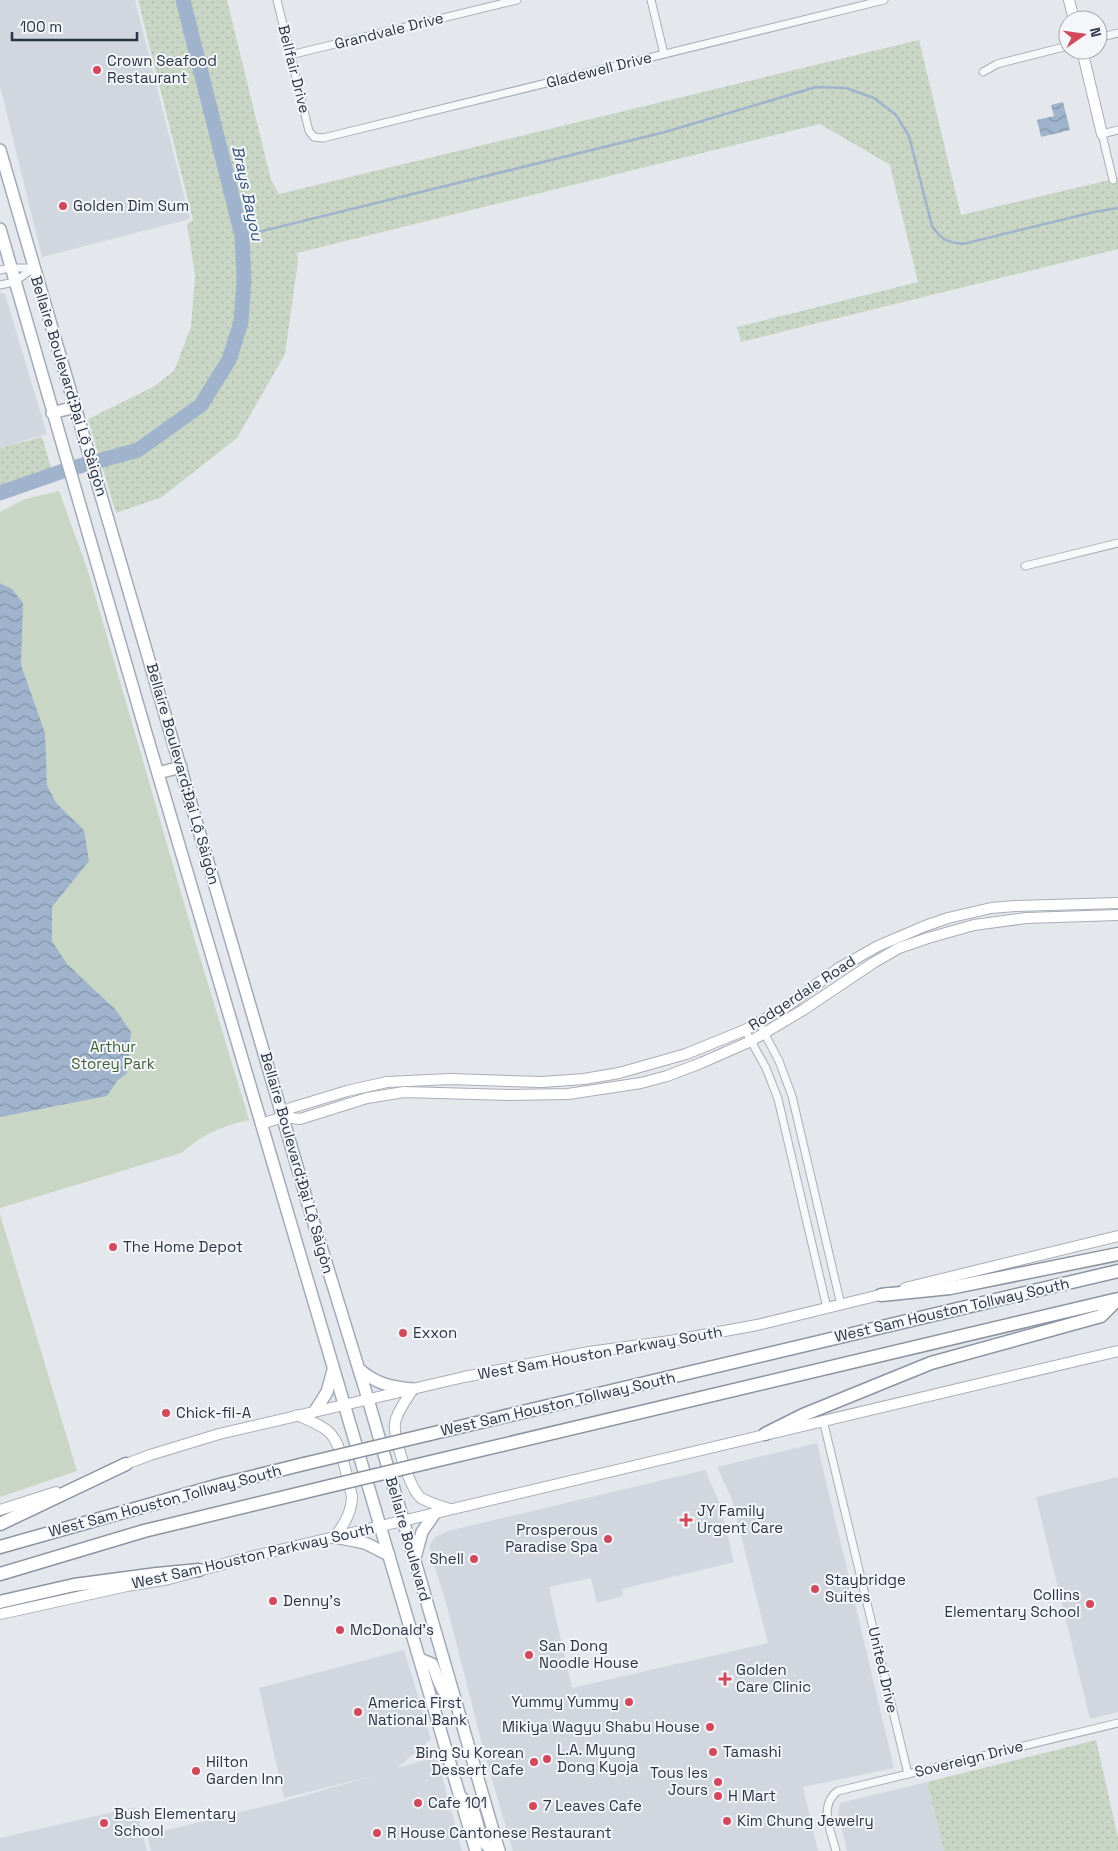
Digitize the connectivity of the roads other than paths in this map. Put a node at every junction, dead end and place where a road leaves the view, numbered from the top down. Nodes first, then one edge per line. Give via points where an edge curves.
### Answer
1 (276, 0) edge
2 (517, 0) edge
3 (651, 0) edge
4 (884, 0) edge
5 (1058, 49) edge
6 (664, 54) junction
7 (290, 55) junction
8 (1084, 60) edge
9 (983, 72) dead end
10 (1118, 130) edge
11 (1102, 134) junction
12 (314, 137) joint
13 (0, 150) edge
14 (1113, 180) dead end
15 (0, 229) edge
16 (34, 268) junction
17 (5, 269) edge
18 (14, 282) junction
19 (0, 285) edge
20 (75, 406) junction
21 (52, 413) junction
22 (1118, 543) edge
23 (1025, 566) dead end
24 (181, 767) junction
25 (158, 773) junction
26 (1118, 902) edge
27 (972, 912) junction
28 (1118, 915) edge
29 (974, 925) junction
30 (925, 926) junction
31 (928, 938) junction
32 (759, 1023) junction
33 (745, 1030) junction
34 (765, 1034) junction
35 (751, 1041) junction
36 (428, 1079) junction
37 (567, 1080) junction
38 (429, 1092) junction
39 (568, 1094) junction
40 (284, 1117) junction
41 (261, 1124) junction
42 (807, 1158) junction
43 (793, 1162) junction
44 (1118, 1236) edge
45 (1118, 1254) edge
46 (1118, 1270) edge
47 (881, 1295) junction
48 (1118, 1299) edge
49 (841, 1305) junction
50 (827, 1308) junction
51 (1118, 1351) edge
52 (334, 1369) junction
53 (359, 1369) junction
54 (413, 1389) junction
55 (368, 1399) junction
56 (344, 1404) junction
57 (314, 1411) junction
58 (297, 1415) junction
59 (823, 1420) junction
60 (765, 1434) junction
61 (126, 1464) junction
62 (450, 1509) junction
63 (0, 1510) edge
64 (435, 1513) junction
65 (403, 1520) junction
66 (0, 1524) edge
67 (380, 1526) junction
68 (335, 1536) junction
69 (0, 1547) edge
70 (389, 1556) junction
71 (414, 1559) junction
72 (199, 1570) junction
73 (0, 1574) edge
74 (0, 1602) edge
75 (0, 1614) edge
76 (420, 1659) junction
77 (456, 1704) junction
78 (1118, 1723) edge
79 (908, 1774) junction
80 (460, 1795) junction
81 (476, 1851) edge
82 (499, 1851) edge
83 (836, 1851) edge

1 - 7 street, Bellfair Drive
2 - 7 street, Grandvale Drive
3 - 6 street
4 - 6 street, Gladewell Drive
5 - 9 street via 997,64
6 - 12 street, Gladewell Drive via 332,136
7 - 12 street, Bellfair Drive via 309,131
8 - 11 main road
10 - 11 street
11 - 14 street
13 - 16 main road, Bellaire Boulevard;Đại Lộ Sàigòn
15 - 17 main road, Bellaire Boulevard;Đại Lộ Sàigòn
16 - 17 street
16 - 18 street
16 - 20 main road, Bellaire Boulevard;Đại Lộ Sàigòn
17 - 18 main road, Bellaire Boulevard;Đại Lộ Sàigòn
18 - 19 street
18 - 21 main road, Bellaire Boulevard;Đại Lộ Sàigòn
20 - 21 main road
20 - 24 main road, Bellaire Boulevard;Đại Lộ Sàigòn
21 - 25 main road, Bellaire Boulevard;Đại Lộ Sàigòn
22 - 23 street
24 - 25 main road
24 - 40 main road, Bellaire Boulevard;Đại Lộ Sàigòn
25 - 41 main road, Bellaire Boulevard;Đại Lộ Sàigòn
26 - 27 main road, Rodgerdale Road via 1015,906
27 - 29 main road
27 - 30 main road, Rodgerdale Road
28 - 29 main road, Rodgerdale Road via 1026,918
29 - 31 main road, Rodgerdale Road
30 - 31 main road
30 - 32 main road, Rodgerdale Road via 838,968
31 - 34 main road, Rodgerdale Road via 899,948 873,963
32 - 33 main road, Rodgerdale Road
32 - 34 street
33 - 35 street
33 - 37 main road, Rodgerdale Road via 664,1061 619,1073
34 - 35 main road, Rodgerdale Road
34 - 42 street via 788,1084
35 - 39 main road, Rodgerdale Road via 667,1076
35 - 43 street via 775,1089
36 - 37 main road, Rodgerdale Road
36 - 38 main road
36 - 40 main road, Rodgerdale Road via 387,1082 347,1091 291,1108
37 - 39 main road
38 - 39 main road, Rodgerdale Road
38 - 40 main road, Rodgerdale Road via 388,1094 300,1119
40 - 41 main road, Rodgerdale Road
40 - 53 main road, Bellaire Boulevard;Đại Lộ Sàigòn
41 - 52 main road, Bellaire Boulevard;Đại Lộ Sàigòn
42 - 43 street
42 - 49 street
43 - 50 street
44 - 47 main road, West Sam Houston Parkway South
45 - 47 highway via 950,1288
46 - 69 highway, West Sam Houston Tollway South, bridge via 214,1486
47 - 49 main road, West Sam Houston Parkway South
48 - 60 highway via 1101,1316 931,1363 803,1415
48 - 73 highway, West Sam Houston Tollway South, bridge via 144,1531
49 - 50 main road, West Sam Houston Parkway South
50 - 54 main road, West Sam Houston Parkway South via 757,1326 566,1356
51 - 59 main road, West Sam Houston Parkway South
52 - 56 main road, Bellaire Boulevard;Đại Lộ Sàigòn
52 - 57 main road via 328,1392
53 - 54 main road via 386,1386
53 - 55 main road, Bellaire Boulevard;Đại Lộ Sàigòn
54 - 55 main road, West Sam Houston Parkway South
54 - 62 main road via 396,1422 395,1432 407,1474 422,1498
55 - 56 main road, West Sam Houston Parkway South
55 - 65 main road, Bellaire Boulevard
56 - 57 main road, West Sam Houston Parkway South
56 - 67 main road, Bellaire Boulevard
57 - 58 main road, West Sam Houston Parkway South
58 - 61 main road, West Sam Houston Parkway South via 194,1440
58 - 68 main road via 321,1426 331,1434 339,1448 352,1504 347,1519
59 - 60 main road, West Sam Houston Parkway South
59 - 79 street, United Drive
60 - 62 main road, West Sam Houston Parkway South
61 - 63 main road, West Sam Houston Parkway South
61 - 66 highway
62 - 64 main road, West Sam Houston Parkway South
64 - 65 main road, West Sam Houston Parkway South
64 - 71 main road via 422,1532
65 - 67 main road, West Sam Houston Parkway South
65 - 71 main road, Bellaire Boulevard
67 - 68 main road, West Sam Houston Parkway South
67 - 70 main road, Bellaire Boulevard
68 - 70 main road via 366,1543
68 - 72 main road, West Sam Houston Parkway South
70 - 76 main road, Bellaire Boulevard
71 - 77 main road, Bellaire Boulevard
72 - 74 highway via 74,1585
72 - 75 main road, West Sam Houston Parkway South
76 - 77 main road via 432,1664 447,1698
76 - 80 main road, Bellaire Boulevard
77 - 82 main road, Bellaire Boulevard
78 - 79 street, Sovereign Drive
79 - 83 street, Sovereign Drive via 838,1791 830,1797 827,1814
80 - 81 main road, Bellaire Boulevard
80 - 82 main road via 472,1809 480,1838 493,1850

